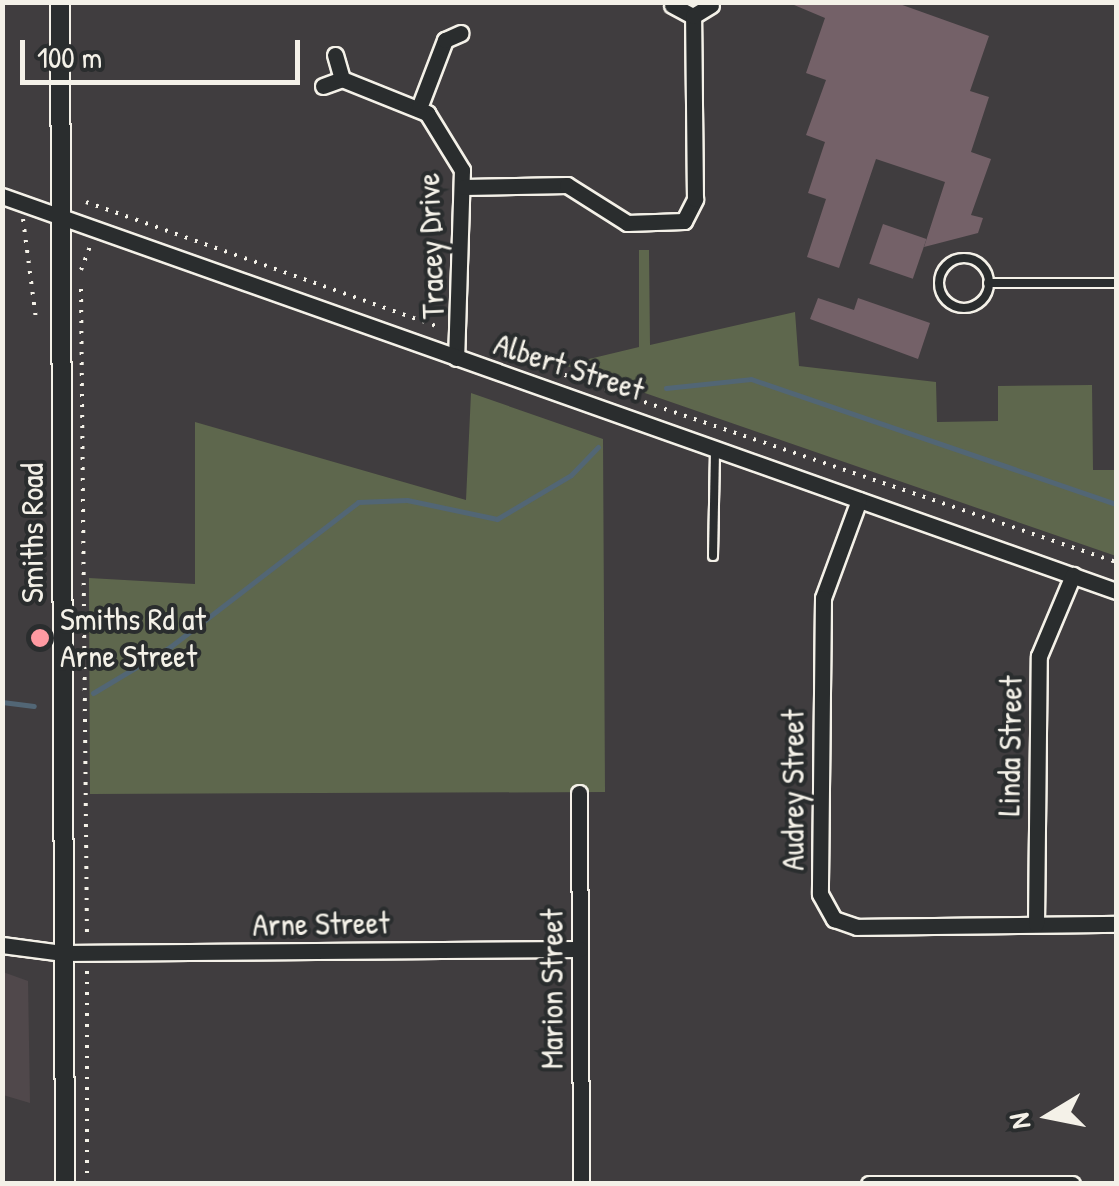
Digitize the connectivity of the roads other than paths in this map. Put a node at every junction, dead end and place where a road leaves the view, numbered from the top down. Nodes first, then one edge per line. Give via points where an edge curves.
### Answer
1 (60, 2) edge
2 (711, 4) edge
3 (672, 5) dead end
4 (693, 16) junction
5 (432, 25) dead end
6 (335, 55) dead end
7 (342, 78) junction
8 (324, 86) dead end
9 (419, 108) junction
10 (464, 187) junction
11 (2, 196) edge
12 (61, 216) junction
13 (988, 283) junction
14 (1116, 283) edge
15 (456, 358) junction
16 (715, 447) junction
17 (859, 500) junction
18 (712, 556) dead end
19 (1073, 576) junction
20 (1116, 590) edge
21 (579, 793) dead end
22 (1036, 924) junction
23 (1116, 924) edge
24 (2, 944) edge
25 (580, 949) junction
26 (63, 954) junction
27 (65, 1184) edge
28 (581, 1184) edge
29 (870, 1184) edge
30 (1072, 1184) edge

1 - 12 street, Smiths Road
2 - 4 street
3 - 4 street
4 - 10 street via 695,198 684,221 627,223 566,185
5 - 9 street via 453,36
6 - 7 street
7 - 8 street
7 - 9 street
9 - 10 street, Tracey Drive via 454,152
10 - 15 street, Tracey Drive
11 - 12 street, Albert Street
12 - 15 street, Albert Street
12 - 26 street, Smiths Road
13 - 13 lane via 965,308 947,302 939,284 946,266 963,258 981,266
13 - 14 lane
15 - 16 street, Albert Street
16 - 17 street, Albert Street
16 - 18 lane
17 - 19 street, Albert Street
17 - 22 street, Audrey Street via 823,598 820,894 834,919 857,927
19 - 20 street, Albert Street
19 - 22 street, Linda Street via 1039,656
21 - 25 street, Marion Street
22 - 23 street, Audrey Street
24 - 26 street, Arne Street
25 - 26 street, Arne Street
25 - 28 street, Marion Street
26 - 27 street, Smiths Road
29 - 30 street

